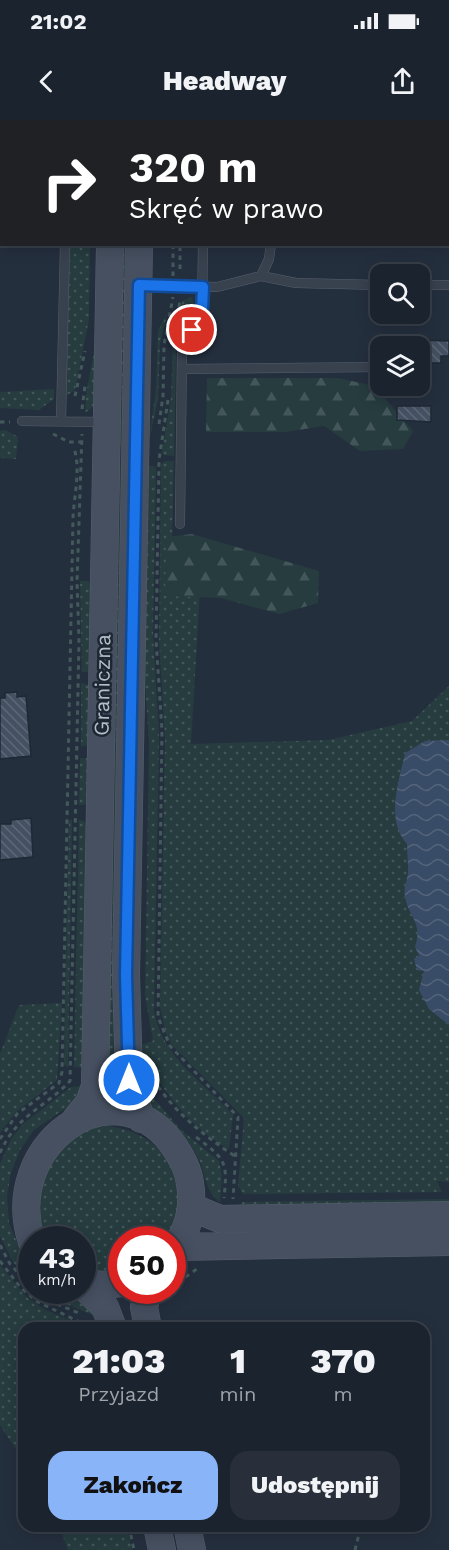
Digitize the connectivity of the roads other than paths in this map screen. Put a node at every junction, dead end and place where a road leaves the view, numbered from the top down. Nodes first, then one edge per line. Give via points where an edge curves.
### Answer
1 (65, 246) edge
2 (110, 246) edge
3 (140, 246) edge
4 (203, 246) edge
5 (271, 246) edge
6 (261, 276) junction
7 (139, 285) junction
8 (370, 285) edge
9 (430, 285) edge
10 (449, 285) edge
11 (203, 287) junction
12 (370, 367) edge
13 (182, 369) junction
14 (22, 422) dead end
15 (61, 422) junction
16 (94, 422) junction
17 (180, 524) dead end
18 (141, 1119) junction
19 (75, 1120) junction
20 (191, 1207) junction
21 (449, 1215) edge
22 (27, 1226) edge
23 (186, 1227) edge
24 (449, 1242) edge
25 (186, 1249) edge
26 (96, 1298) edge
27 (111, 1322) edge
28 (158, 1532) edge
29 (188, 1532) edge
30 (162, 1550) edge
31 (192, 1550) edge

1 - 15 lane
2 - 16 main road, Graniczna
3 - 7 main road, Graniczna
4 - 11 lane
5 - 6 lane via 270,259
6 - 8 lane via 296,283
6 - 11 lane
7 - 11 lane
7 - 18 main road, Graniczna via 126,975 129,1080
9 - 10 lane
11 - 13 lane via 202,310 182,350
12 - 13 lane
13 - 17 lane
14 - 15 lane
15 - 16 lane
16 - 19 main road, Graniczna via 95,1086 89,1103
18 - 19 main road via 107,1113
18 - 20 main road via 166,1136 185,1164
19 - 22 main road via 44,1142 26,1173 21,1208
20 - 21 main road via 223,1219
20 - 23 main road
24 - 25 main road
26 - 27 main road
28 - 30 main road
29 - 31 main road

